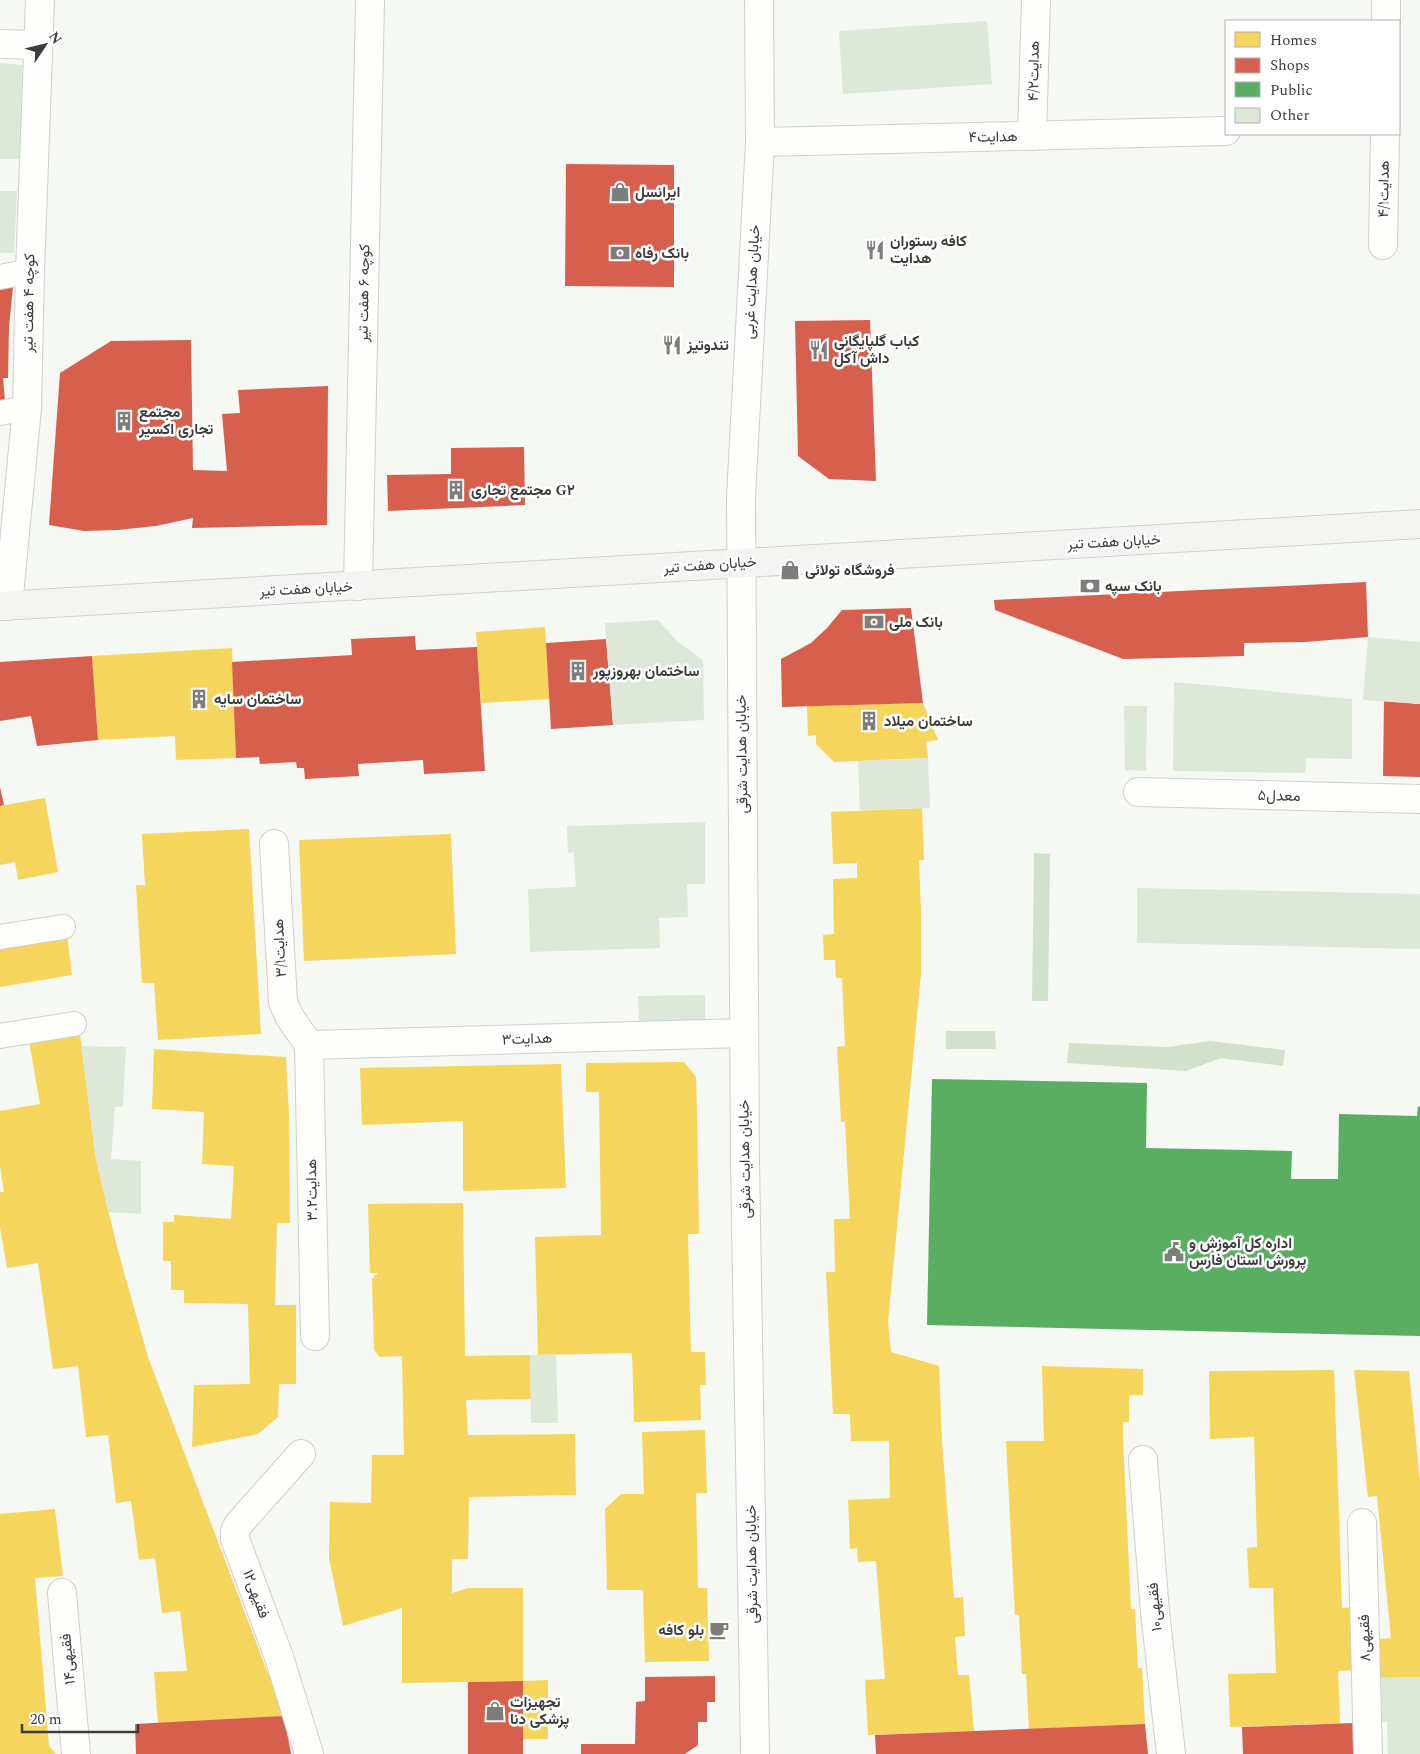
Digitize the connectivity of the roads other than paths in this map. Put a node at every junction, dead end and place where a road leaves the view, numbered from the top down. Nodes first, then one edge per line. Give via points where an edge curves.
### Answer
1 (40, 0) edge
2 (370, 0) edge
3 (759, 0) edge
4 (1386, 0) edge
5 (1036, 3) edge
6 (1386, 20) edge
7 (0, 44) edge
8 (38, 45) junction
9 (1225, 131) edge
10 (1385, 135) edge
11 (1032, 136) junction
12 (760, 142) junction
13 (1383, 245) dead end
14 (30, 271) junction
15 (0, 277) edge
16 (27, 408) junction
17 (0, 413) edge
18 (1420, 524) edge
19 (742, 563) junction
20 (358, 586) junction
21 (4, 606) edge
22 (1138, 792) dead end
23 (1420, 799) edge
24 (274, 844) dead end
25 (63, 927) dead end
26 (0, 937) edge
27 (74, 1024) dead end
28 (744, 1033) junction
29 (0, 1036) edge
30 (309, 1045) junction
31 (315, 1336) dead end
32 (301, 1454) dead end
33 (1143, 1460) dead end
34 (1362, 1523) dead end
35 (62, 1593) dead end
36 (76, 1754) edge
37 (308, 1754) edge
38 (755, 1754) edge
39 (1171, 1754) edge
40 (1368, 1754) edge

1 - 8 street, کوچه ۴ هفت تیر
2 - 20 street, کوچه ۶ هفت تیر
3 - 12 street, خیابان هدایت غربی
4 - 6 street
5 - 11 street, هدایت۴/۲
7 - 8 street
8 - 14 street, کوچه ۴ هفت تیر
9 - 11 street, هدایت۴
10 - 13 street, هدایت۴/۱
11 - 12 street, هدایت۴
12 - 19 street, خیابان هدایت غربی via 740,497
14 - 15 lane
14 - 16 street, کوچه ۴ هفت تیر
16 - 17 lane
16 - 21 street, کوچه ۴ هفت تیر
18 - 19 main road, خیابان هفت تیر
19 - 20 main road, خیابان هفت تیر
19 - 28 street, خیابان هدایت شرقی
20 - 21 main road, خیابان هفت تیر
22 - 23 street, معدل۵
24 - 30 street, هدایت۳/۱ via 283,1002
25 - 26 lane
27 - 29 lane
28 - 30 street, هدایت۳
28 - 38 street, خیابان هدایت شرقی
30 - 31 street, هدایت۳.۲
32 - 37 street, فقیهی۱۲ via 238,1525 235,1539 279,1657
33 - 39 street, فقیهی۱۰
34 - 40 street, فقیهی۸
35 - 36 street, فقیهی۱۴

